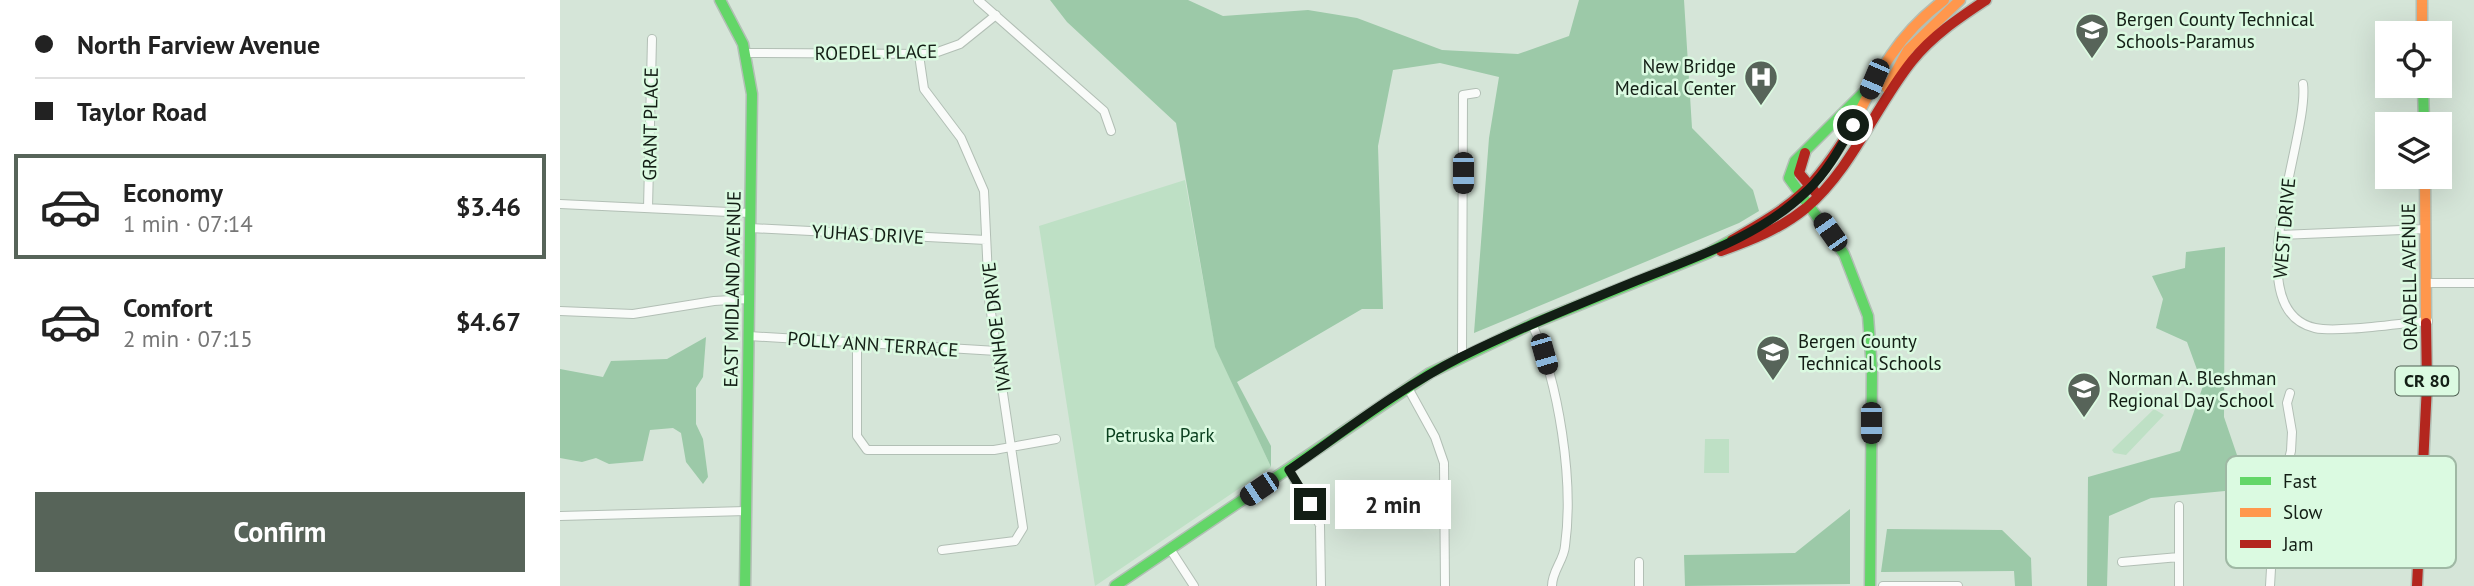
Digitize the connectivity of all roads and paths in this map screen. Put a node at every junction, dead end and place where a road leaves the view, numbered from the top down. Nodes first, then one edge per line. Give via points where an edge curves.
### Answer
1 (720, 0) edge
2 (978, 0) edge
3 (1944, 0) edge
4 (1960, 0) edge
5 (1986, 0) edge
6 (2422, 0) edge
7 (996, 15) junction
8 (2422, 21) edge
9 (652, 39) dead end
10 (746, 53) junction
11 (919, 55) junction
12 (1874, 79) junction
13 (2303, 85) dead end
14 (1476, 93) dead end
15 (1880, 107) junction
16 (1111, 131) dead end
17 (1806, 151) junction
18 (1810, 188) junction
19 (2425, 189) edge
20 (1820, 196) junction
21 (1801, 197) junction
22 (560, 204) edge
23 (1810, 207) junction
24 (648, 208) junction
25 (750, 213) junction
26 (750, 228) junction
27 (2426, 229) junction
28 (2281, 235) junction
29 (986, 240) junction
30 (1708, 253) junction
31 (2427, 283) junction
32 (2474, 283) edge
33 (749, 299) junction
34 (560, 310) edge
35 (2428, 321) junction
36 (1532, 324) junction
37 (748, 336) junction
38 (857, 343) junction
39 (997, 351) junction
40 (1462, 357) junction
41 (1408, 388) junction
42 (2290, 393) dead end
43 (1056, 439) dead end
44 (1012, 448) junction
45 (2290, 456) edge
46 (2422, 456) edge
47 (1289, 470) junction
48 (2179, 506) dead end
49 (746, 511) junction
50 (560, 516) edge
51 (1170, 549) junction
52 (942, 550) dead end
53 (2179, 556) junction
54 (1639, 562) dead end
55 (2122, 562) dead end
56 (2271, 568) edge
57 (2418, 568) edge
58 (745, 586) edge
59 (1115, 586) edge
60 (1194, 586) edge
61 (1321, 586) edge
62 (1445, 586) edge
63 (1552, 586) edge
64 (1639, 586) edge
65 (1870, 586) edge
66 (1883, 586) edge
67 (1958, 586) edge
68 (2179, 586) edge
69 (2270, 586) edge
70 (2417, 586) edge

1 - 10 street, EAST MIDLAND AVENUE
2 - 7 street
3 - 12 street via 1899,41
4 - 15 street via 1915,38 1891,77
5 - 15 street via 1951,20 1926,43
6 - 8 street
7 - 11 street, ROEDEL PLACE via 953,48
7 - 16 street via 1104,111
9 - 24 street, GRANT PLACE
10 - 11 street, ROEDEL PLACE
10 - 25 street, EAST MIDLAND AVENUE via 752,94
11 - 29 street, IVANHOE DRIVE via 924,89 961,138 981,181
12 - 17 street
12 - 18 street via 1853,125
13 - 28 street, WEST DRIVE via 2305,104 2288,170
14 - 40 street via 1464,94
15 - 20 street
17 - 18 street via 1799,173
17 - 21 street via 1789,170
18 - 20 street
18 - 21 street
19 - 27 street, ORADELL AVENUE / CR 80
20 - 23 street
21 - 23 street
21 - 30 street
22 - 24 street
23 - 30 street via 1766,237
23 - 65 street via 1854,275 1871,336
24 - 25 street
25 - 26 street, EAST MIDLAND AVENUE
26 - 29 street, YUHAS DRIVE
26 - 33 street, EAST MIDLAND AVENUE
27 - 28 street
27 - 31 street, ORADELL AVENUE / CR 80
28 - 35 street, WEST DRIVE via 2281,298 2305,325 2324,329
29 - 39 street, IVANHOE DRIVE
30 - 36 street
31 - 32 street
31 - 35 street, ORADELL AVENUE / CR 80
33 - 34 street via 632,314
33 - 37 street, EAST MIDLAND AVENUE
35 - 46 street, ORADELL AVENUE / CR 80
36 - 40 street
36 - 63 street via 1549,369 1566,471 1565,547
37 - 38 street, POLLY ANN TERRACE
37 - 49 street, EAST MIDLAND AVENUE
38 - 39 street, POLLY ANN TERRACE
38 - 44 street via 858,436 867,450
39 - 44 street, IVANHOE DRIVE
40 - 41 street
41 - 47 street
41 - 62 street via 1444,463
42 - 45 street
43 - 44 street
44 - 52 street, IVANHOE DRIVE via 1023,528 1018,538
47 - 51 street
47 - 61 street via 1320,525
48 - 53 street
49 - 50 street
49 - 58 street, EAST MIDLAND AVENUE
51 - 59 street
51 - 60 street
53 - 55 street
53 - 68 street
54 - 64 street
56 - 69 street
57 - 70 street, ORADELL AVENUE / CR 80
66 - 67 street

